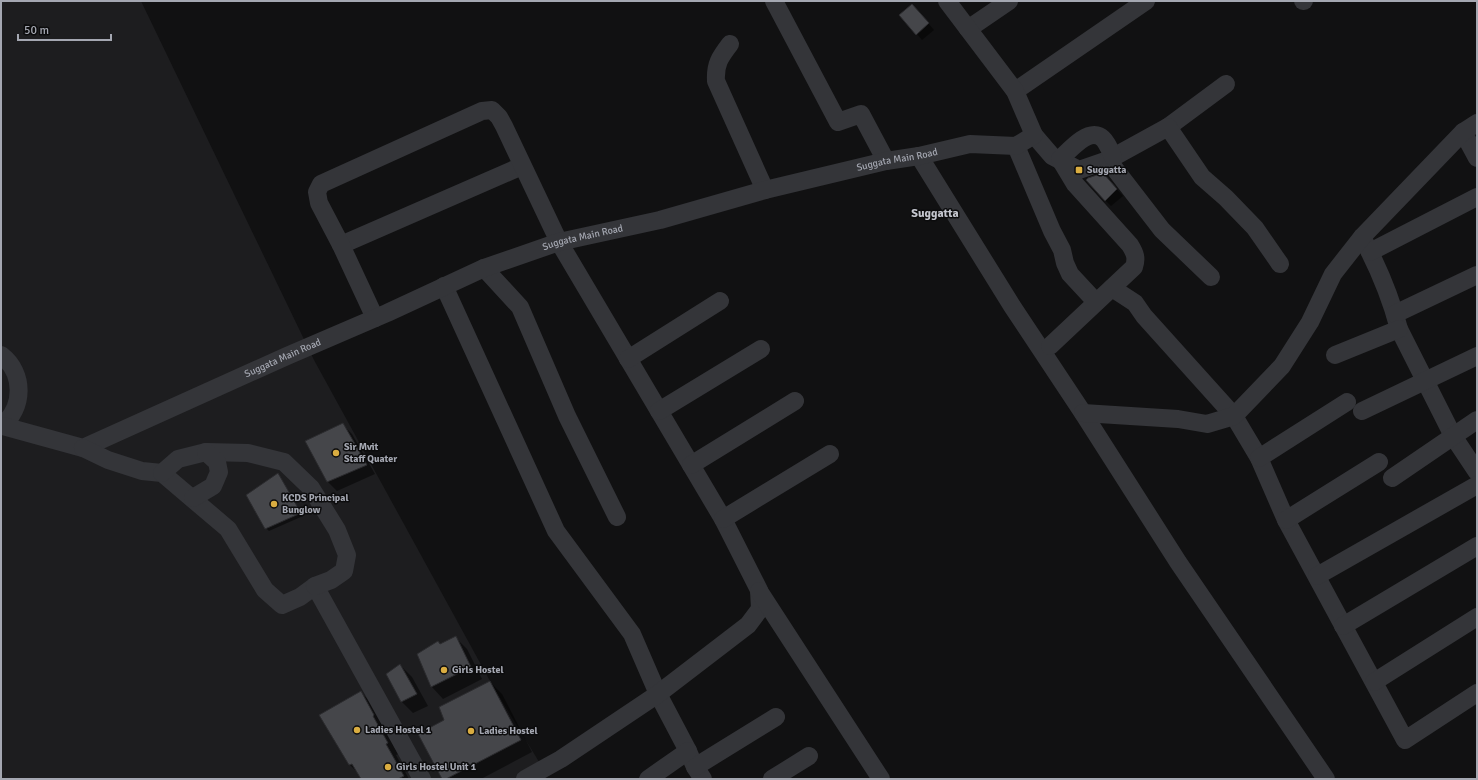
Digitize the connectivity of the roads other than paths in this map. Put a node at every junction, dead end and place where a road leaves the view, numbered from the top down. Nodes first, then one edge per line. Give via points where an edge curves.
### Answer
1 (774, 1) edge
2 (947, 1) edge
3 (1009, 1) edge
4 (1146, 1) edge
5 (968, 29) junction
6 (730, 44) dead end
7 (1226, 84) dead end
8 (1015, 91) junction
9 (1168, 127) junction
10 (1470, 127) edge
11 (1034, 135) junction
12 (1016, 146) junction
13 (919, 156) junction
14 (1111, 158) junction
15 (1477, 158) edge
16 (1060, 159) junction
17 (886, 162) junction
18 (522, 166) junction
19 (765, 190) junction
20 (1477, 197) edge
21 (559, 242) junction
22 (1366, 244) junction
23 (342, 245) junction
24 (1280, 264) dead end
25 (484, 268) junction
26 (1477, 274) edge
27 (1211, 277) dead end
28 (444, 286) junction
29 (1112, 288) junction
30 (720, 301) dead end
31 (1096, 302) junction
32 (375, 318) junction
33 (1397, 321) junction
34 (1050, 346) dead end
35 (761, 350) dead end
36 (1335, 355) dead end
37 (1, 356) edge
38 (1477, 356) edge
39 (628, 359) junction
40 (1425, 381) junction
41 (795, 401) dead end
42 (659, 411) junction
43 (1083, 413) junction
44 (1234, 416) junction
45 (1477, 420) edge
46 (2, 426) edge
47 (1453, 436) junction
48 (83, 448) junction
49 (206, 452) junction
50 (830, 454) dead end
51 (1259, 458) junction
52 (1378, 462) dead end
53 (691, 465) junction
54 (1477, 472) edge
55 (162, 473) junction
56 (1392, 478) dead end
57 (1477, 485) edge
58 (193, 498) junction
59 (617, 516) dead end
60 (723, 519) junction
61 (1286, 520) junction
62 (1477, 546) edge
63 (1317, 576) junction
64 (315, 586) junction
65 (759, 590) junction
66 (1477, 616) edge
67 (1343, 626) junction
68 (1374, 682) junction
69 (1477, 693) edge
70 (658, 694) junction
71 (776, 716) dead end
72 (809, 756) dead end
73 (695, 766) edge
74 (422, 779) edge
75 (525, 779) edge
76 (648, 779) edge
77 (772, 779) edge
78 (881, 779) edge
79 (1326, 779) edge

1 - 17 street via 838,122 862,114
2 - 5 street
3 - 5 street
4 - 8 street
5 - 8 street
6 - 19 street via 719,59 716,81
7 - 9 street
8 - 11 street
9 - 14 street
9 - 24 street via 1202,177 1255,228
10 - 15 street
10 - 22 street
11 - 12 street
11 - 16 street via 1052,156
12 - 13 street, Suggata Main Road via 970,144
12 - 31 street via 1070,274
13 - 17 street, Suggata Main Road
13 - 43 street via 1012,306
14 - 16 street via 1080,170
14 - 16 street via 1103,140 1094,135 1081,139
14 - 27 street via 1162,230
16 - 29 street via 1075,184 1136,255 1134,267
17 - 19 street, Suggata Main Road
18 - 21 street
18 - 23 street
18 - 23 street via 499,118 492,110 475,114 321,184 317,192 319,203
19 - 21 street, Suggata Main Road via 660,220
20 - 22 street
21 - 25 street, Suggata Main Road
21 - 39 street
22 - 33 street
22 - 44 street via 1333,274 1310,322 1282,366
23 - 32 street
25 - 28 street, Suggata Main Road
25 - 59 street via 520,307 567,416
26 - 33 street
28 - 32 street, Suggata Main Road
28 - 70 street via 556,531 632,634
29 - 31 street
29 - 44 street via 1135,304
30 - 39 street
31 - 34 street
32 - 48 street, Suggata Main Road
33 - 36 street
33 - 40 street
35 - 42 street
37 - 46 street via 15,371 19,386 15,408
38 - 40 street
39 - 42 street
40 - 47 street
40 - 51 street via 1355,407
41 - 53 street
42 - 53 street
43 - 44 street via 1178,419 1207,424
43 - 79 street via 1178,562
44 - 51 street
45 - 47 street
46 - 48 street
47 - 54 street
47 - 56 street
48 - 55 street via 108,460 142,471
49 - 55 street via 178,460
49 - 58 street via 216,462 219,472 213,486
49 - 64 street via 248,453 284,462 311,488 337,530 347,555 344,571 331,580
50 - 60 street
51 - 61 street
52 - 61 street
53 - 60 street
55 - 58 street
57 - 63 street
58 - 64 street via 228,529 265,590 282,604 300,597
60 - 65 street
61 - 63 street
62 - 67 street
63 - 67 street
64 - 74 street
65 - 70 street via 760,609 748,625
65 - 78 street
66 - 68 street
67 - 68 street
68 - 69 street via 1405,740
70 - 73 street
70 - 75 street via 561,759
71 - 73 street
72 - 77 street
73 - 76 street

